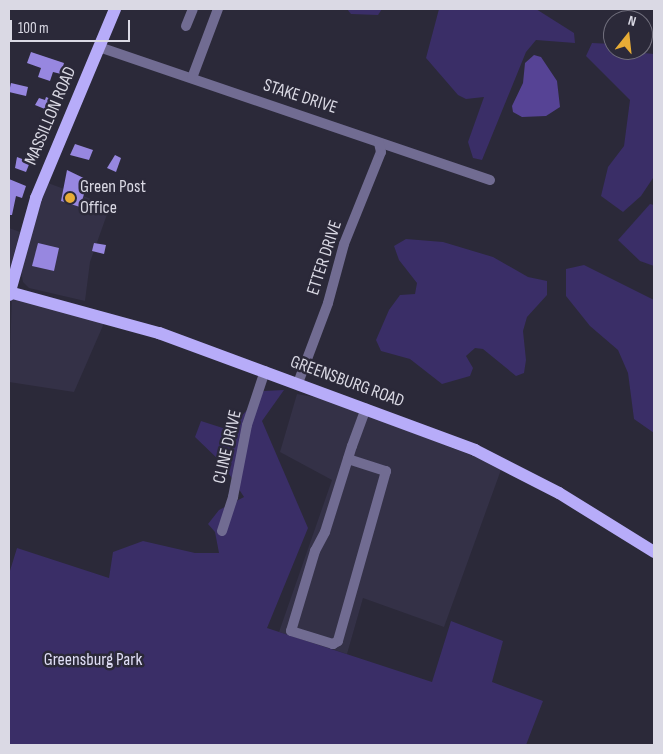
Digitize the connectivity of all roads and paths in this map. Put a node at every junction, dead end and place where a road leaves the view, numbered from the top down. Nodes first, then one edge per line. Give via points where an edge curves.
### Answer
1 (115, 9) edge
2 (193, 9) edge
3 (218, 9) edge
4 (186, 26) dead end
5 (99, 47) junction
6 (192, 78) junction
7 (379, 143) junction
8 (490, 180) dead end
9 (9, 293) edge
10 (265, 371) junction
11 (298, 383) junction
12 (366, 408) junction
13 (348, 460) junction
14 (222, 531) dead end
15 (654, 552) edge

1 - 5 main road, MASSILLON ROAD
2 - 4 street
3 - 6 street
5 - 6 street, STAKE DRIVE
5 - 9 main road, MASSILLON ROAD via 36,198
6 - 7 street, STAKE DRIVE
7 - 8 street, STAKE DRIVE
7 - 11 street, ETTER DRIVE via 381,152 344,244 328,302
9 - 10 main road, GREENSBURG ROAD via 107,316
10 - 11 main road, GREENSBURG ROAD
10 - 14 street, CLINE DRIVE via 247,424 233,498
11 - 12 main road, GREENSBURG ROAD
12 - 13 street
12 - 15 main road, GREENSBURG ROAD via 506,464
13 - 13 street via 290,631 333,644 338,641 386,471

